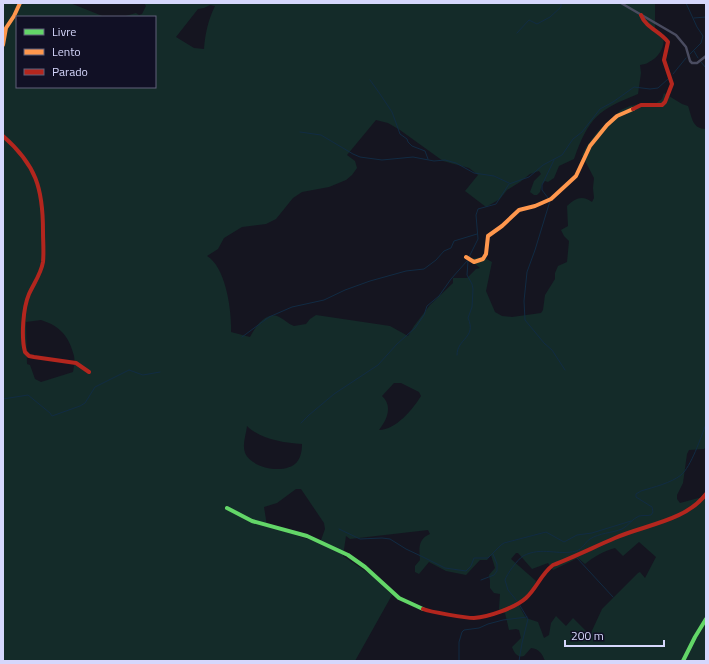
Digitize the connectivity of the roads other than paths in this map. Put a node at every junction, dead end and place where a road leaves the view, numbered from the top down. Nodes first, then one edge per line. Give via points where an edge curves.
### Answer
1 (20, 3) edge
2 (620, 3) edge
3 (641, 15) junction
4 (3, 45) edge
5 (706, 56) edge
6 (3, 136) edge
7 (466, 257) dead end
8 (89, 372) dead end
9 (706, 494) edge
10 (227, 508) dead end
11 (706, 619) edge
12 (683, 661) edge

1 - 4 street via 6,28
2 - 3 street
3 - 5 street via 676,35 688,50 692,63 697,63
3 - 7 street via 643,21 668,42 664,60 672,84 665,102 654,106 640,105 617,116 590,146 576,176 551,199 519,210 491,233 483,259 474,262
6 - 8 street via 16,148 33,171 38,181 42,204 44,256 39,275 24,309 25,350 28,355 36,358 74,362
9 - 10 street via 683,513 617,537 553,565 546,570 525,599 506,609 472,618 424,610 399,598 348,555 307,536 252,521
11 - 12 street

